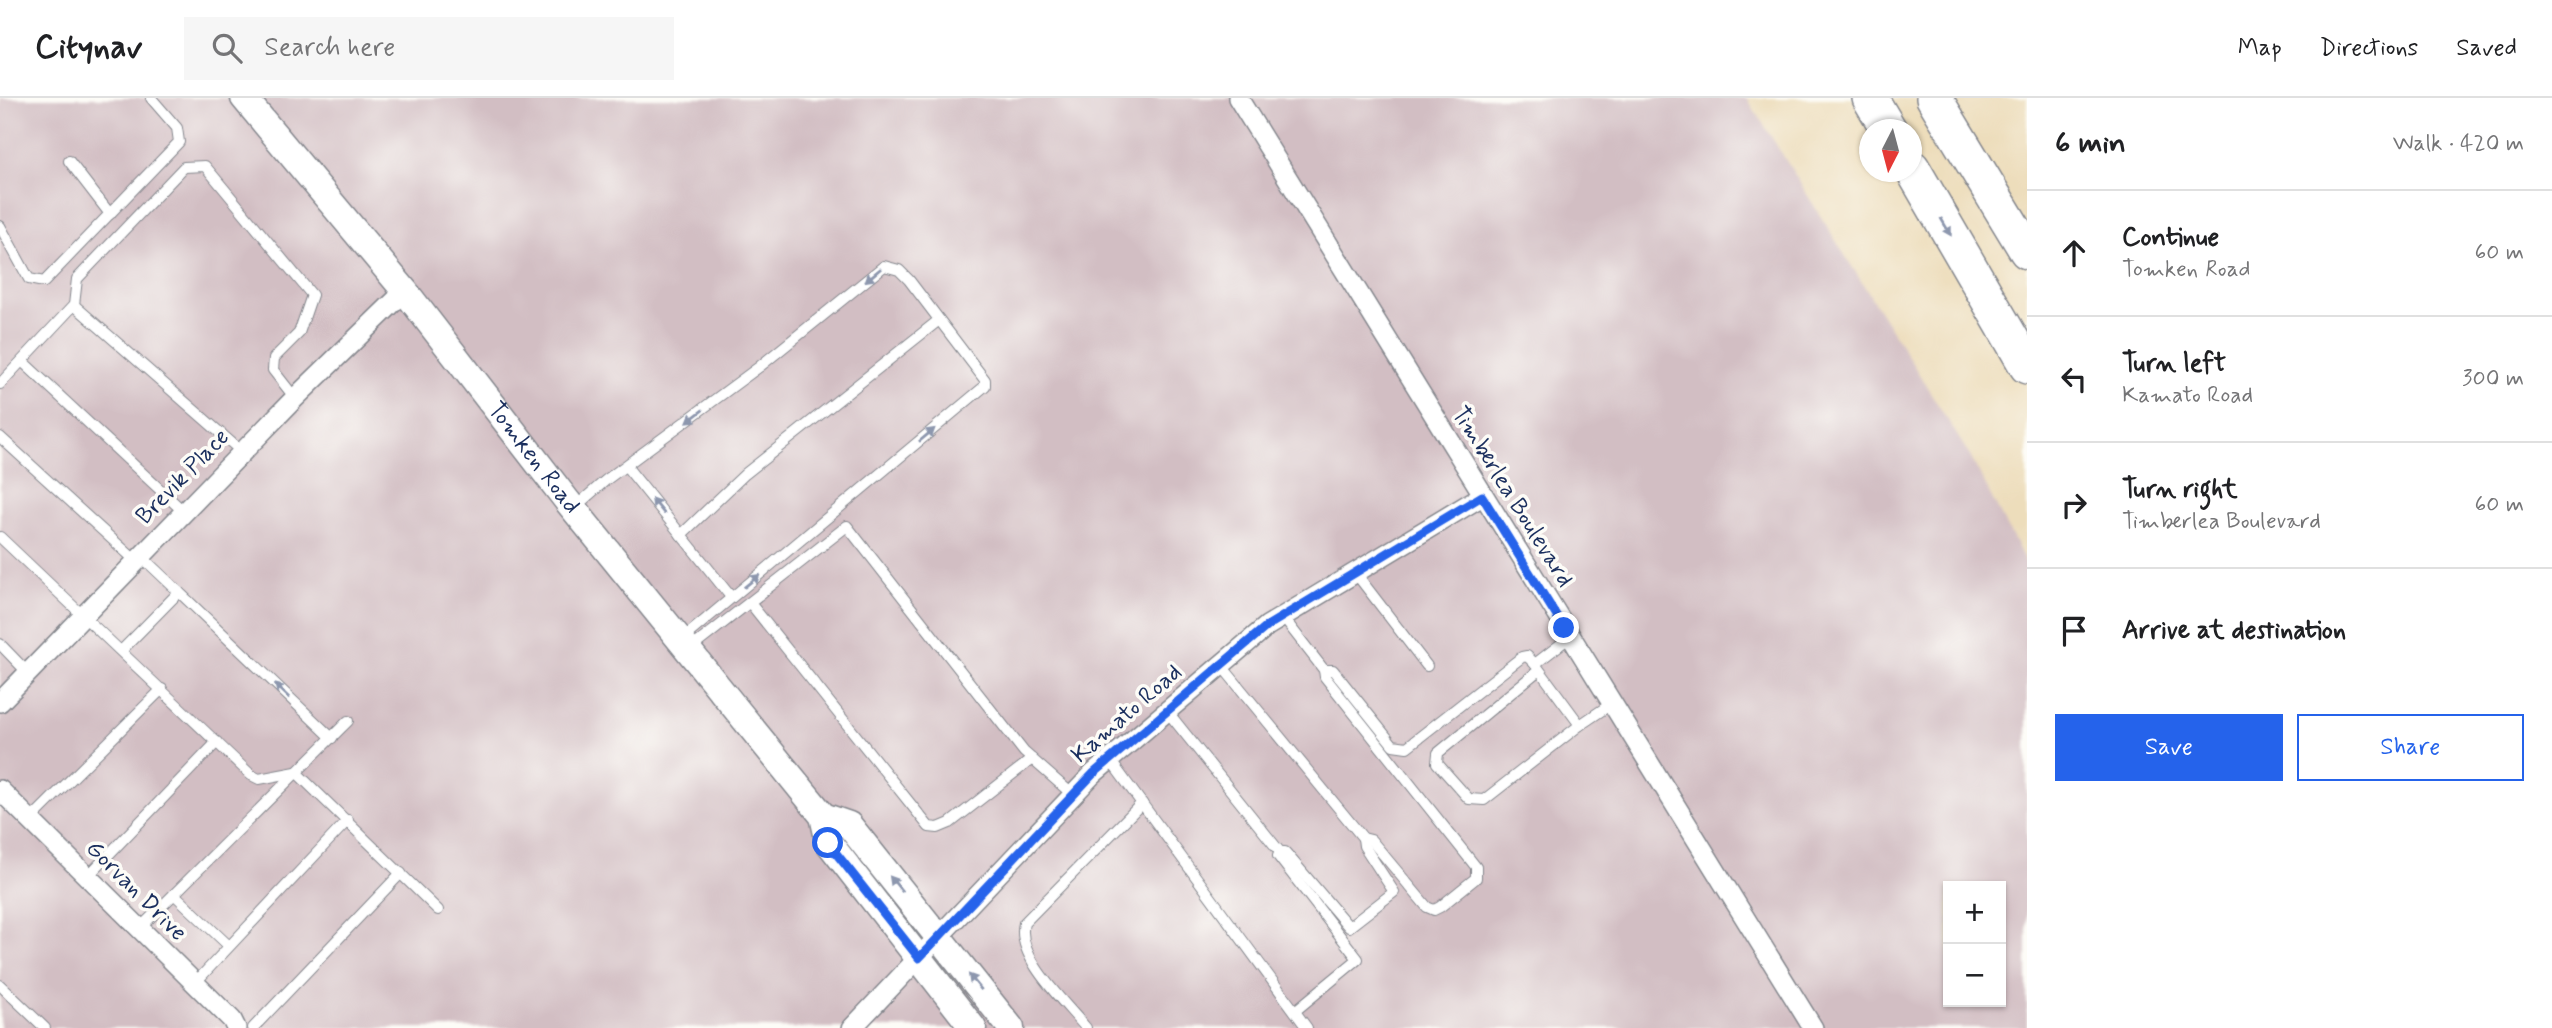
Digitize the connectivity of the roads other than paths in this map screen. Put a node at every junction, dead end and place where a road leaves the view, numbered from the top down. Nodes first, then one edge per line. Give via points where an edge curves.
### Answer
1 (151, 98) edge
2 (244, 98) edge
3 (1238, 98) edge
4 (1870, 98) edge
5 (1934, 98) edge
6 (1882, 119) edge
7 (69, 161) dead end
8 (1920, 182) edge
9 (110, 214) junction
10 (0, 226) edge
11 (2027, 251) edge
12 (405, 291) junction
13 (74, 304) junction
14 (939, 320) junction
15 (22, 361) junction
16 (2026, 365) edge
17 (0, 384) edge
18 (295, 398) junction
19 (0, 437) edge
20 (242, 452) junction
21 (626, 466) junction
22 (1482, 496) junction
23 (574, 509) junction
24 (184, 512) junction
25 (681, 534) junction
26 (0, 537) edge
27 (138, 558) junction
28 (1354, 571) junction
29 (179, 592) junction
30 (731, 597) junction
31 (750, 603) junction
32 (85, 614) junction
33 (1282, 616) junction
34 (1570, 637) junction
35 (0, 644) edge
36 (685, 645) junction
37 (122, 650) junction
38 (1221, 665) junction
39 (1427, 666) dead end
40 (1537, 667) junction
41 (1324, 670) junction
42 (28, 673) junction
43 (162, 689) junction
44 (0, 702) edge
45 (1611, 704) junction
46 (1167, 711) junction
47 (348, 722) dead end
48 (1580, 725) junction
49 (332, 738) junction
50 (217, 741) junction
51 (1032, 759) junction
52 (1110, 760) junction
53 (296, 772) junction
54 (0, 790) edge
55 (1073, 796) junction
56 (1142, 803) junction
57 (823, 816) junction
58 (30, 820) junction
59 (348, 820) junction
60 (1363, 838) junction
61 (1280, 852) junction
62 (401, 873) junction
63 (87, 877) junction
64 (174, 894) junction
65 (438, 910) dead end
66 (139, 930) junction
67 (938, 937) junction
68 (228, 945) junction
69 (919, 958) junction
70 (194, 984) junction
71 (0, 985) edge
72 (1295, 1011) junction
73 (45, 1028) edge
74 (236, 1028) edge
75 (253, 1028) edge
76 (852, 1028) edge
77 (974, 1028) edge
78 (1011, 1028) edge
79 (1086, 1028) edge
80 (1307, 1028) edge
81 (1812, 1028) edge

1 - 9 lane via 177,128 178,142
2 - 12 main road, Tomken Road
3 - 22 street, Timberlea Boulevard
4 - 6 highway
5 - 11 highway
7 - 9 lane
8 -> 16 highway
9 - 10 lane via 44,282 29,279
12 - 18 street, Brevik Place
12 - 23 main road, Tomken Road
13 - 15 lane
13 - 18 lane via 77,279 184,167 205,166 312,295 299,332 274,358 273,370
13 - 20 lane
14 -> 21 lane via 909,280 884,266
14 - 25 lane via 745,474
30 -> 14 lane via 985,386
15 - 17 lane
15 - 24 lane
18 - 20 street, Brevik Place
19 - 27 lane
20 - 24 street, Brevik Place
21 - 23 lane
25 -> 21 lane
22 - 28 street, Kamato Road
22 - 34 street, Timberlea Boulevard
23 - 36 main road, Tomken Road
24 - 27 street, Brevik Place
25 - 30 lane
26 - 32 lane
27 - 29 lane
27 - 32 street, Brevik Place
28 - 33 street, Kamato Road
28 - 39 lane
29 - 37 lane
49 -> 29 lane
30 - 36 lane
31 - 36 lane
31 - 51 lane via 929,827 950,823
31 - 51 lane via 848,526
32 - 37 lane
32 - 42 street, Brevik Place
33 - 38 street, Kamato Road
33 - 41 lane
34 - 40 lane
34 - 45 street, Timberlea Boulevard
35 - 42 lane
36 - 57 main road, Tomken Road
37 - 43 lane
38 - 46 street, Kamato Road
38 - 60 lane
40 - 41 lane via 1527,656 1522,657 1414,744 1400,747 1393,745 1333,670
40 - 48 lane
40 - 48 lane via 1438,753 1437,763 1469,799 1485,800
41 - 60 lane via 1478,872 1434,910 1371,840
42 - 44 street, Brevik Place
43 - 50 lane
43 - 58 lane
45 - 48 lane
45 - 81 street, Timberlea Boulevard
46 - 52 street, Kamato Road
46 - 61 lane
47 - 49 lane
49 - 53 lane
50 - 53 lane via 259,779
50 - 63 lane
51 - 55 lane
52 - 55 street, Kamato Road
52 - 56 lane
53 - 59 lane
53 - 64 lane
54 - 58 street, Gorvan Drive
55 - 67 street, Kamato Road
56 - 72 lane
56 - 79 lane via 1024,923 1029,958
67 -> 57 main road, Tomken Road via 849,825
57 - 69 main road, Tomken Road via 828,843
58 - 63 street, Gorvan Drive
59 - 62 lane
59 - 68 lane
60 - 61 lane via 1394,892 1349,927 1285,852
61 - 72 lane via 1278,856 1357,959
62 - 65 lane
62 - 75 lane
63 - 66 street, Gorvan Drive
64 - 66 lane
64 - 68 lane
66 - 70 street, Gorvan Drive
67 - 69 street, Kamato Road
78 -> 67 main road, Tomken Road
68 - 70 lane
69 - 76 street, Kamato Road
69 - 77 main road, Tomken Road
70 - 74 street, Gorvan Drive
71 - 73 lane
72 - 80 lane

